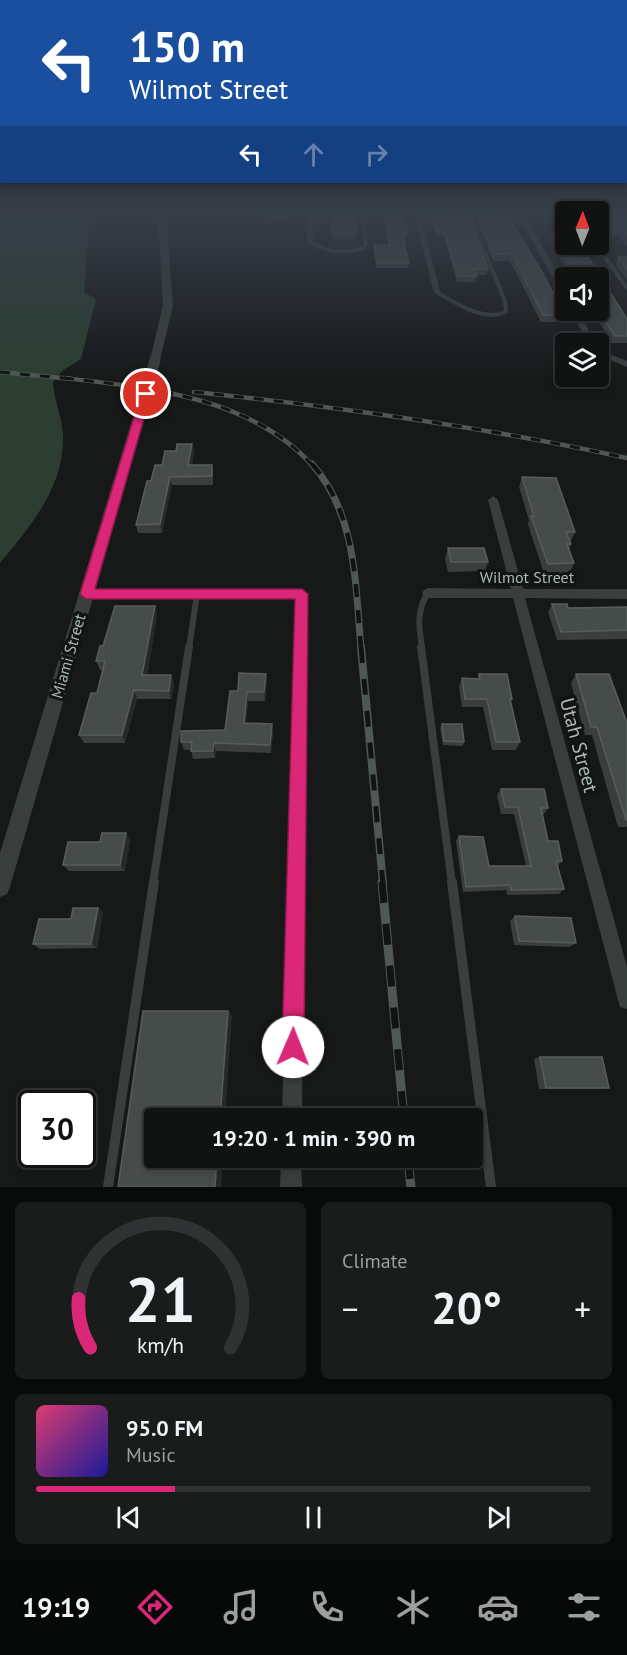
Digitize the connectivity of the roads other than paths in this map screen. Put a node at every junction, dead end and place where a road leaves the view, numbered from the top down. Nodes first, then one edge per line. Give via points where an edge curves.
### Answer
1 (166, 269) edge
2 (432, 269) edge
3 (492, 269) edge
4 (614, 269) edge
5 (627, 288) edge
6 (438, 293) joint
7 (609, 357) edge
8 (627, 364) edge
9 (493, 500) dead end
10 (428, 593) joint
11 (518, 593) junction
12 (86, 594) junction
13 (197, 594) junction
14 (626, 597) edge
15 (0, 887) edge
16 (627, 1000) edge
17 (292, 1108) edge
18 (291, 1168) edge
19 (108, 1187) edge
20 (291, 1187) edge
21 (490, 1187) edge

1 - 12 street, Miami Street, bridge via 168,305 155,360
2 - 6 street
3 - 6 lane via 505,301 503,315 472,310
4 - 5 lane
7 - 8 street
9 - 11 street, Utah Street
10 - 11 street, Wilmot Street
10 - 21 lane via 418,621
11 - 14 street, Wilmot Street
11 - 16 street, Utah Street
12 - 13 street
12 - 15 street, Miami Street
13 - 17 street via 302,594
13 - 19 lane
18 - 20 street

